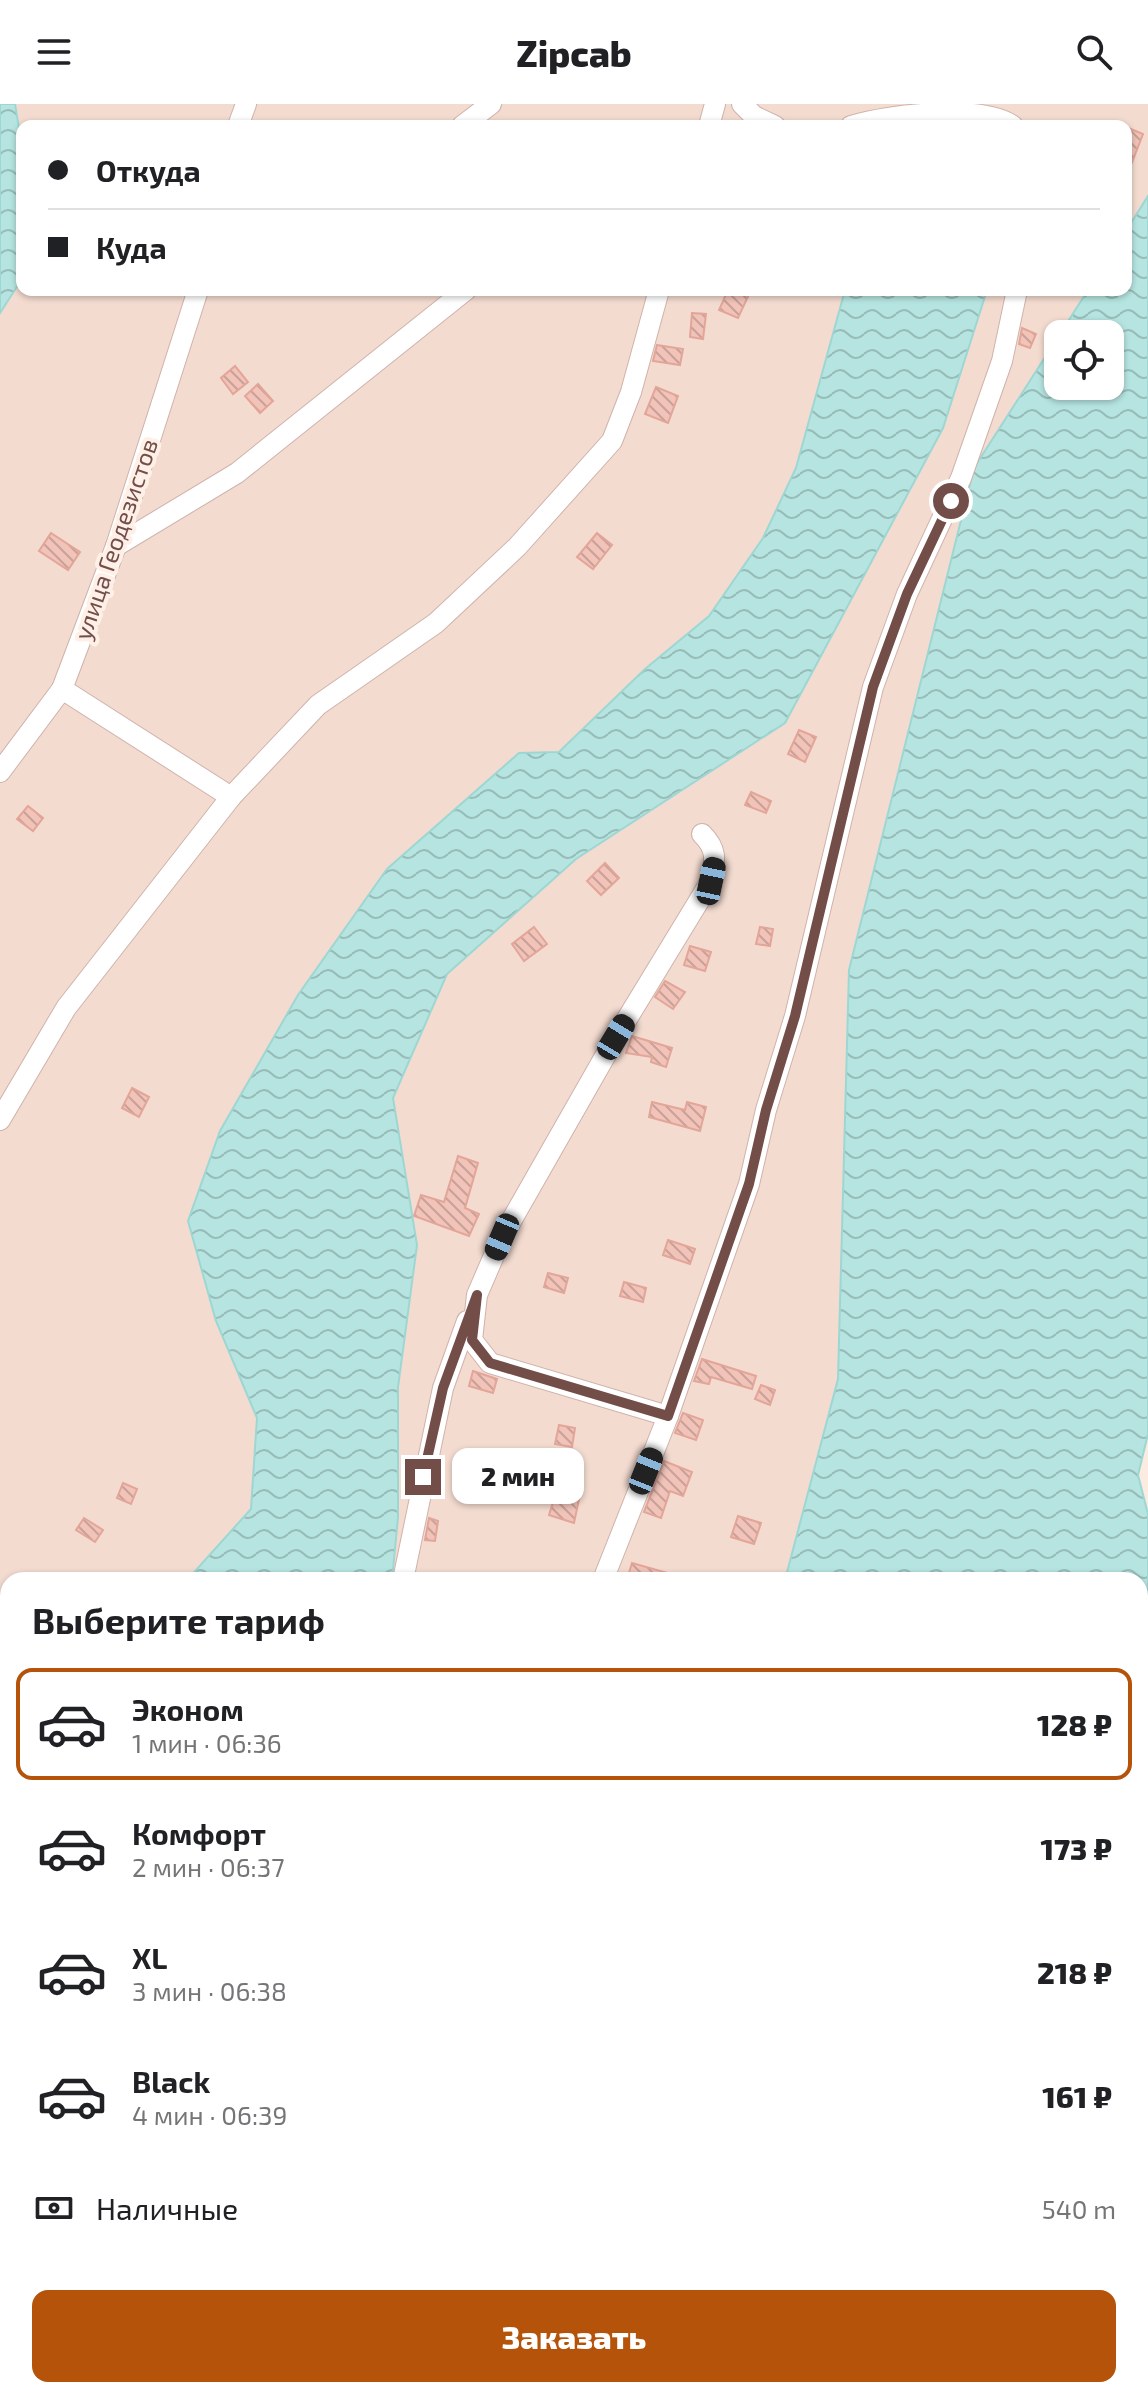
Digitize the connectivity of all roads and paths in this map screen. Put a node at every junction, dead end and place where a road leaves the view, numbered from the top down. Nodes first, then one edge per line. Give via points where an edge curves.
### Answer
1 (491, 104) edge
2 (742, 104) edge
3 (470, 120) edge
4 (762, 120) edge
5 (876, 120) edge
6 (1007, 120) edge
7 (196, 296) edge
8 (458, 296) edge
9 (657, 296) edge
10 (1016, 296) edge
11 (116, 546) junction
12 (62, 689) junction
13 (0, 772) edge
14 (231, 797) junction
15 (702, 834) dead end
16 (0, 1120) edge
17 (477, 1295) junction
18 (668, 1416) junction
19 (405, 1572) edge
20 (606, 1572) edge

1 - 3 street
2 - 4 street
5 - 6 street via 929,107 975,106
7 - 11 street, улица Геодезистов
8 - 11 street via 237,473
9 - 14 street via 612,441 517,547 436,623 318,705
10 - 18 street via 1002,361 961,478 907,594 873,687 749,1184
11 - 12 street, улица Геодезистов
12 - 13 street, улица Геодезистов
12 - 14 street
14 - 16 street via 66,1008
15 - 17 street via 716,858 711,881 502,1237
17 - 18 street via 472,1340 490,1363
17 - 19 street via 443,1388
18 - 20 street

